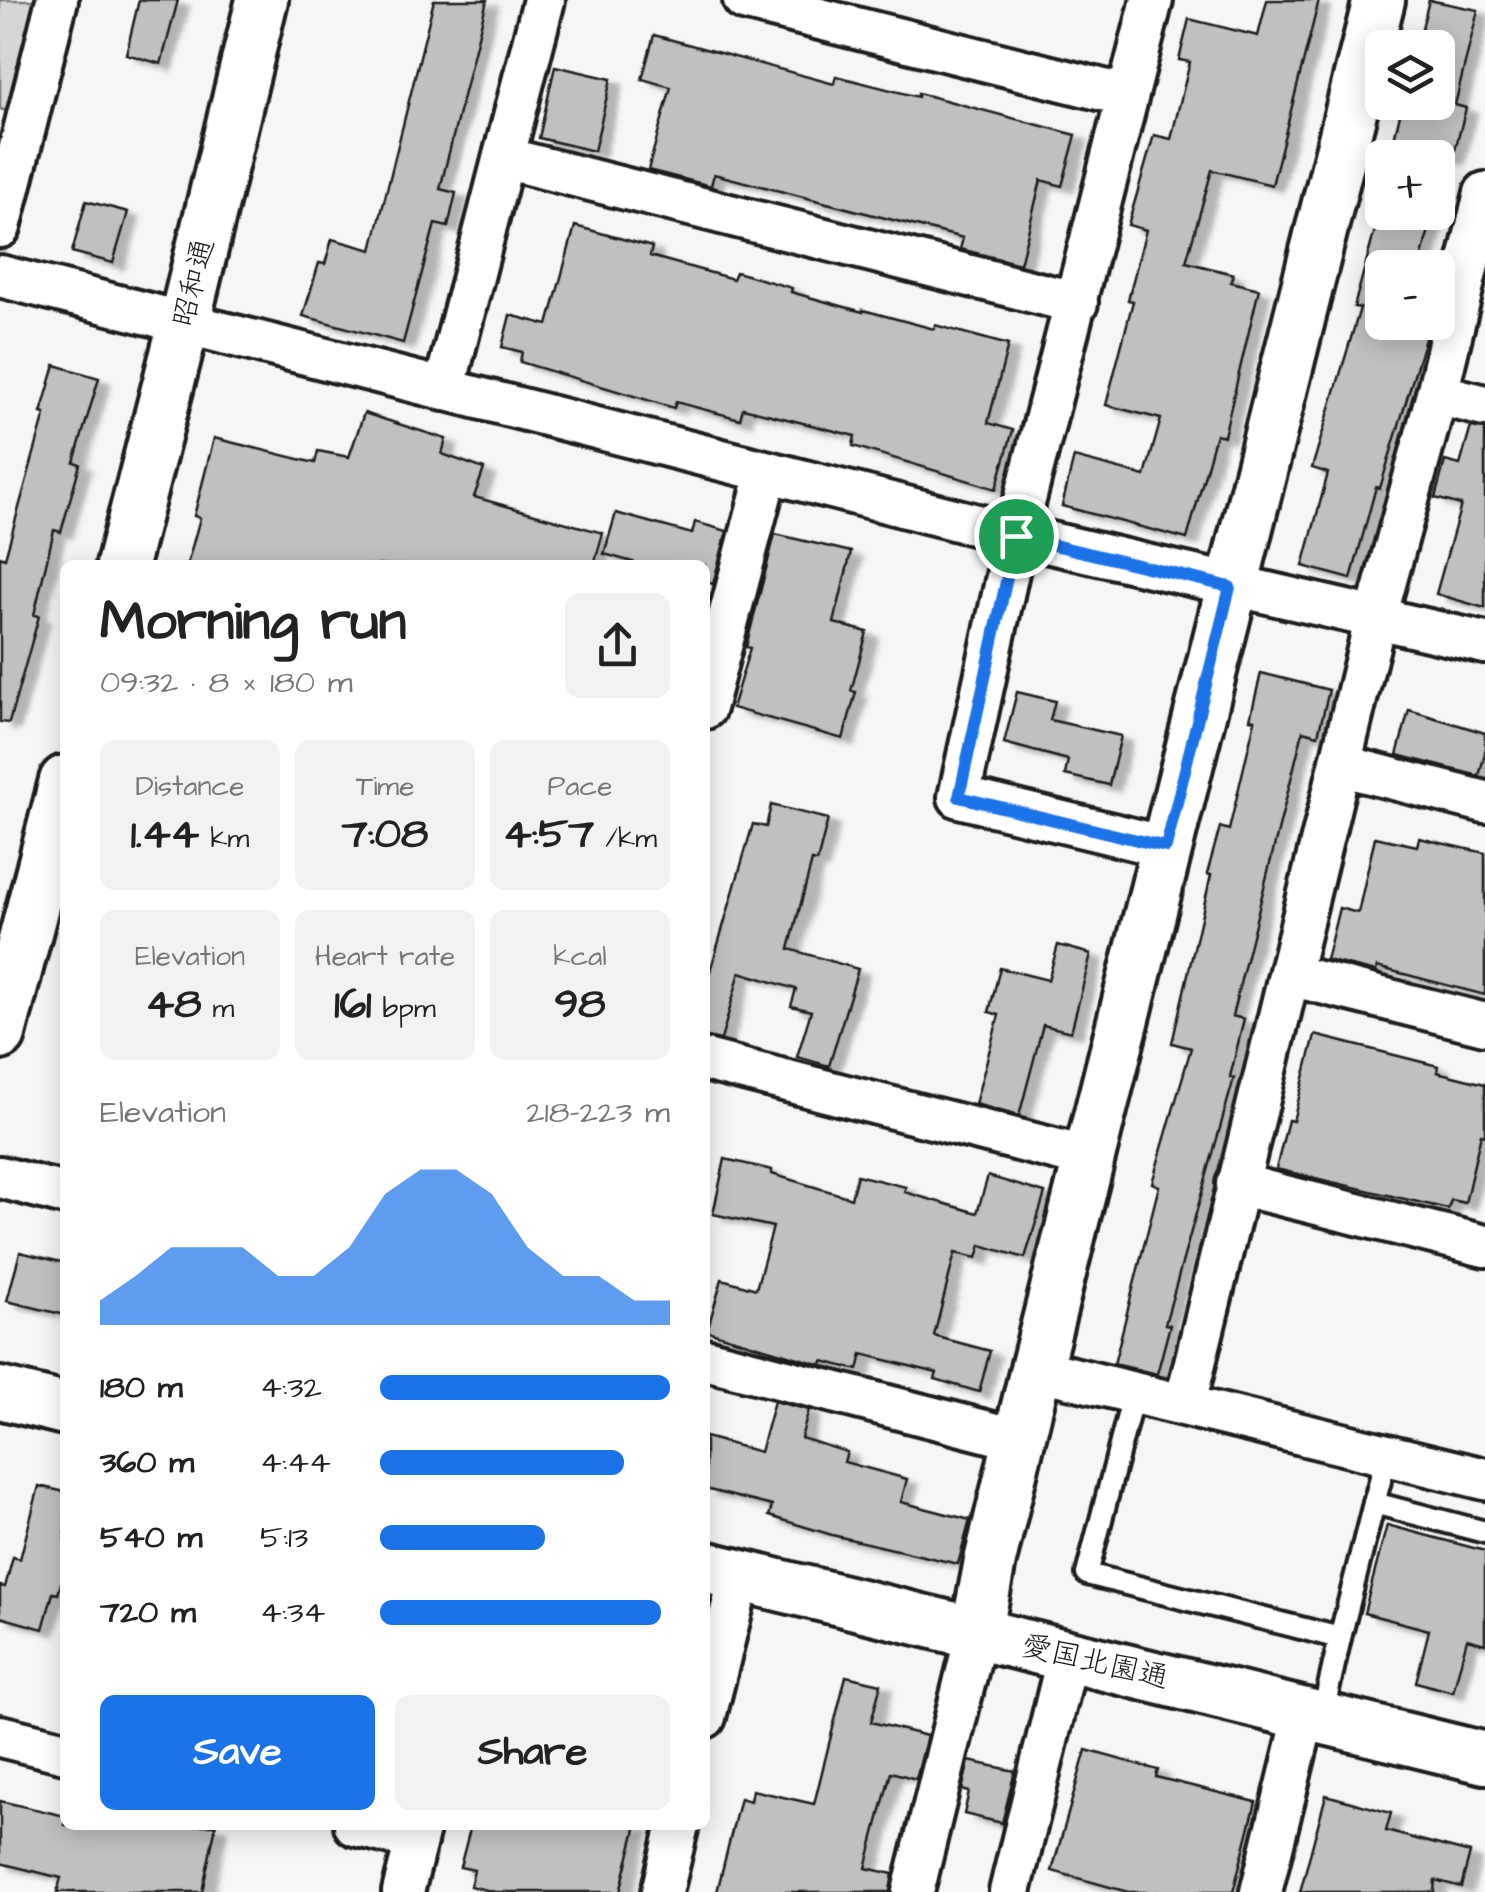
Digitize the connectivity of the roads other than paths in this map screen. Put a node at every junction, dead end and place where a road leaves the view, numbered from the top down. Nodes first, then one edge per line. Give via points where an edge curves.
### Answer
1 (57, 0) edge
2 (262, 0) edge
3 (544, 0) edge
4 (744, 0) edge
5 (1152, 0) edge
6 (1379, 0) edge
7 (1127, 96) junction
8 (12, 126) edge
9 (504, 158) junction
10 (1485, 193) edge
11 (0, 227) edge
12 (0, 276) edge
13 (1077, 303) junction
14 (184, 324) junction
15 (444, 390) junction
16 (1437, 394) junction
17 (1485, 406) edge
18 (767, 472) junction
19 (1016, 536) junction
20 (123, 560) edge
21 (1230, 587) junction
22 (1376, 617) junction
23 (1485, 643) edge
24 (710, 689) edge
25 (1342, 766) junction
26 (1485, 802) edge
27 (60, 822) edge
28 (1166, 847) junction
29 (51, 895) edge
30 (1290, 975) junction
31 (1485, 1024) edge
32 (0, 1034) edge
33 (710, 1061) edge
34 (1089, 1158) junction
35 (0, 1177) edge
36 (1237, 1184) junction
37 (60, 1193) edge
38 (1485, 1246) edge
39 (710, 1361) edge
40 (1036, 1368) junction
41 (1134, 1392) junction
42 (0, 1393) edge
43 (1185, 1404) junction
44 (60, 1408) edge
45 (1020, 1440) junction
46 (1387, 1455) junction
47 (1485, 1480) edge
48 (1374, 1504) junction
49 (1485, 1532) edge
50 (722, 1571) edge
51 (976, 1635) junction
52 (1340, 1638) junction
53 (1068, 1655) junction
54 (710, 1675) edge
55 (1314, 1715) junction
56 (0, 1736) edge
57 (60, 1751) edge
58 (1485, 1758) edge
59 (677, 1830) edge
60 (418, 1833) edge
61 (403, 1892) edge
62 (662, 1892) edge
63 (913, 1892) edge
64 (1010, 1892) edge
65 (1260, 1892) edge

1 - 8 street
2 - 14 street, 昭和通
3 - 9 street
4 - 7 street
5 - 7 street
6 - 21 street
7 - 13 street
8 - 11 street
9 - 13 street
9 - 15 street
10 - 16 street
12 - 14 street
13 - 19 street
14 - 15 street
14 - 20 street, 昭和通
15 - 18 street
16 - 17 street
16 - 22 street
18 - 19 street
18 - 24 street
19 - 21 street
19 - 28 street via 959,797
21 - 22 street
21 - 28 street
22 - 23 street
22 - 25 street
25 - 26 street
25 - 30 street
27 - 29 street
28 - 34 street
29 - 32 street
30 - 31 street
30 - 36 street
33 - 34 street
34 - 40 street
35 - 37 street
36 - 38 street
36 - 43 street
39 - 45 street
40 - 41 street
40 - 45 street
41 - 43 street
41 - 52 lane via 1087,1574
42 - 44 street
43 - 46 street
45 - 51 street
46 - 47 street
46 - 48 lane
48 - 49 lane
48 - 52 lane
50 - 51 street, 愛国北園通
50 - 54 street
51 - 53 street, 愛国北園通
51 - 63 street
52 - 55 lane
53 - 55 street, 愛国北園通
53 - 64 street
55 - 58 street, 愛国北園通
55 - 65 street
56 - 57 street
59 - 62 street
60 - 61 street

